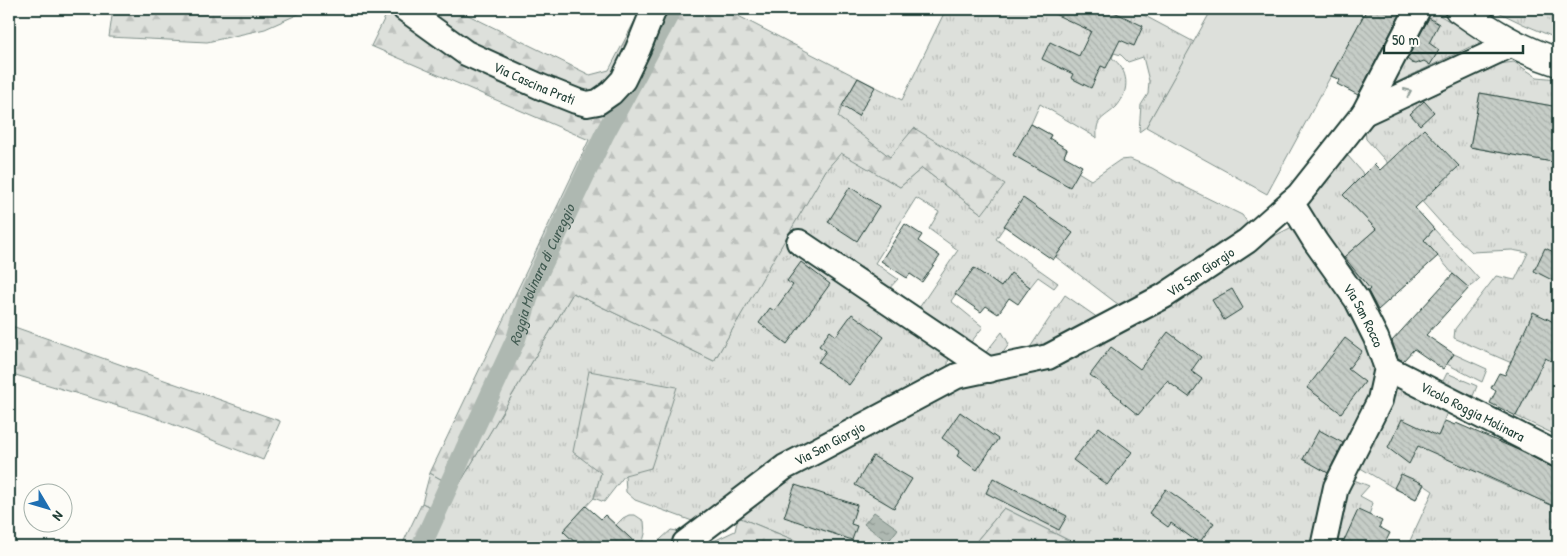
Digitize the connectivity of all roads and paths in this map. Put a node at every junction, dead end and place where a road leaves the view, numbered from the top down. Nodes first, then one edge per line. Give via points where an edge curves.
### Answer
1 (405, 9) edge
2 (654, 9) edge
3 (1418, 9) edge
4 (1459, 9) edge
5 (1512, 44) junction
6 (1558, 62) edge
7 (1364, 113) junction
8 (1291, 202) junction
9 (799, 242) dead end
10 (1387, 368) junction
11 (989, 370) junction
12 (1558, 455) edge
13 (685, 543) dead end
14 (1323, 547) edge

1 - 2 street, Via Cascina Prati via 466,53 587,104 598,102 623,80
3 - 7 street
4 - 5 main road
5 - 6 main road
7 -> 5 street
7 - 8 street
8 - 10 street, Via San Rocco via 1356,300
8 - 11 street, Via San Giorgio via 1247,241 1164,296 1048,357
9 - 11 street
10 - 12 street, Vicolo Roggia Molinara
10 - 14 street via 1380,400 1336,487
11 - 13 street, Via San Giorgio via 957,376 785,468

